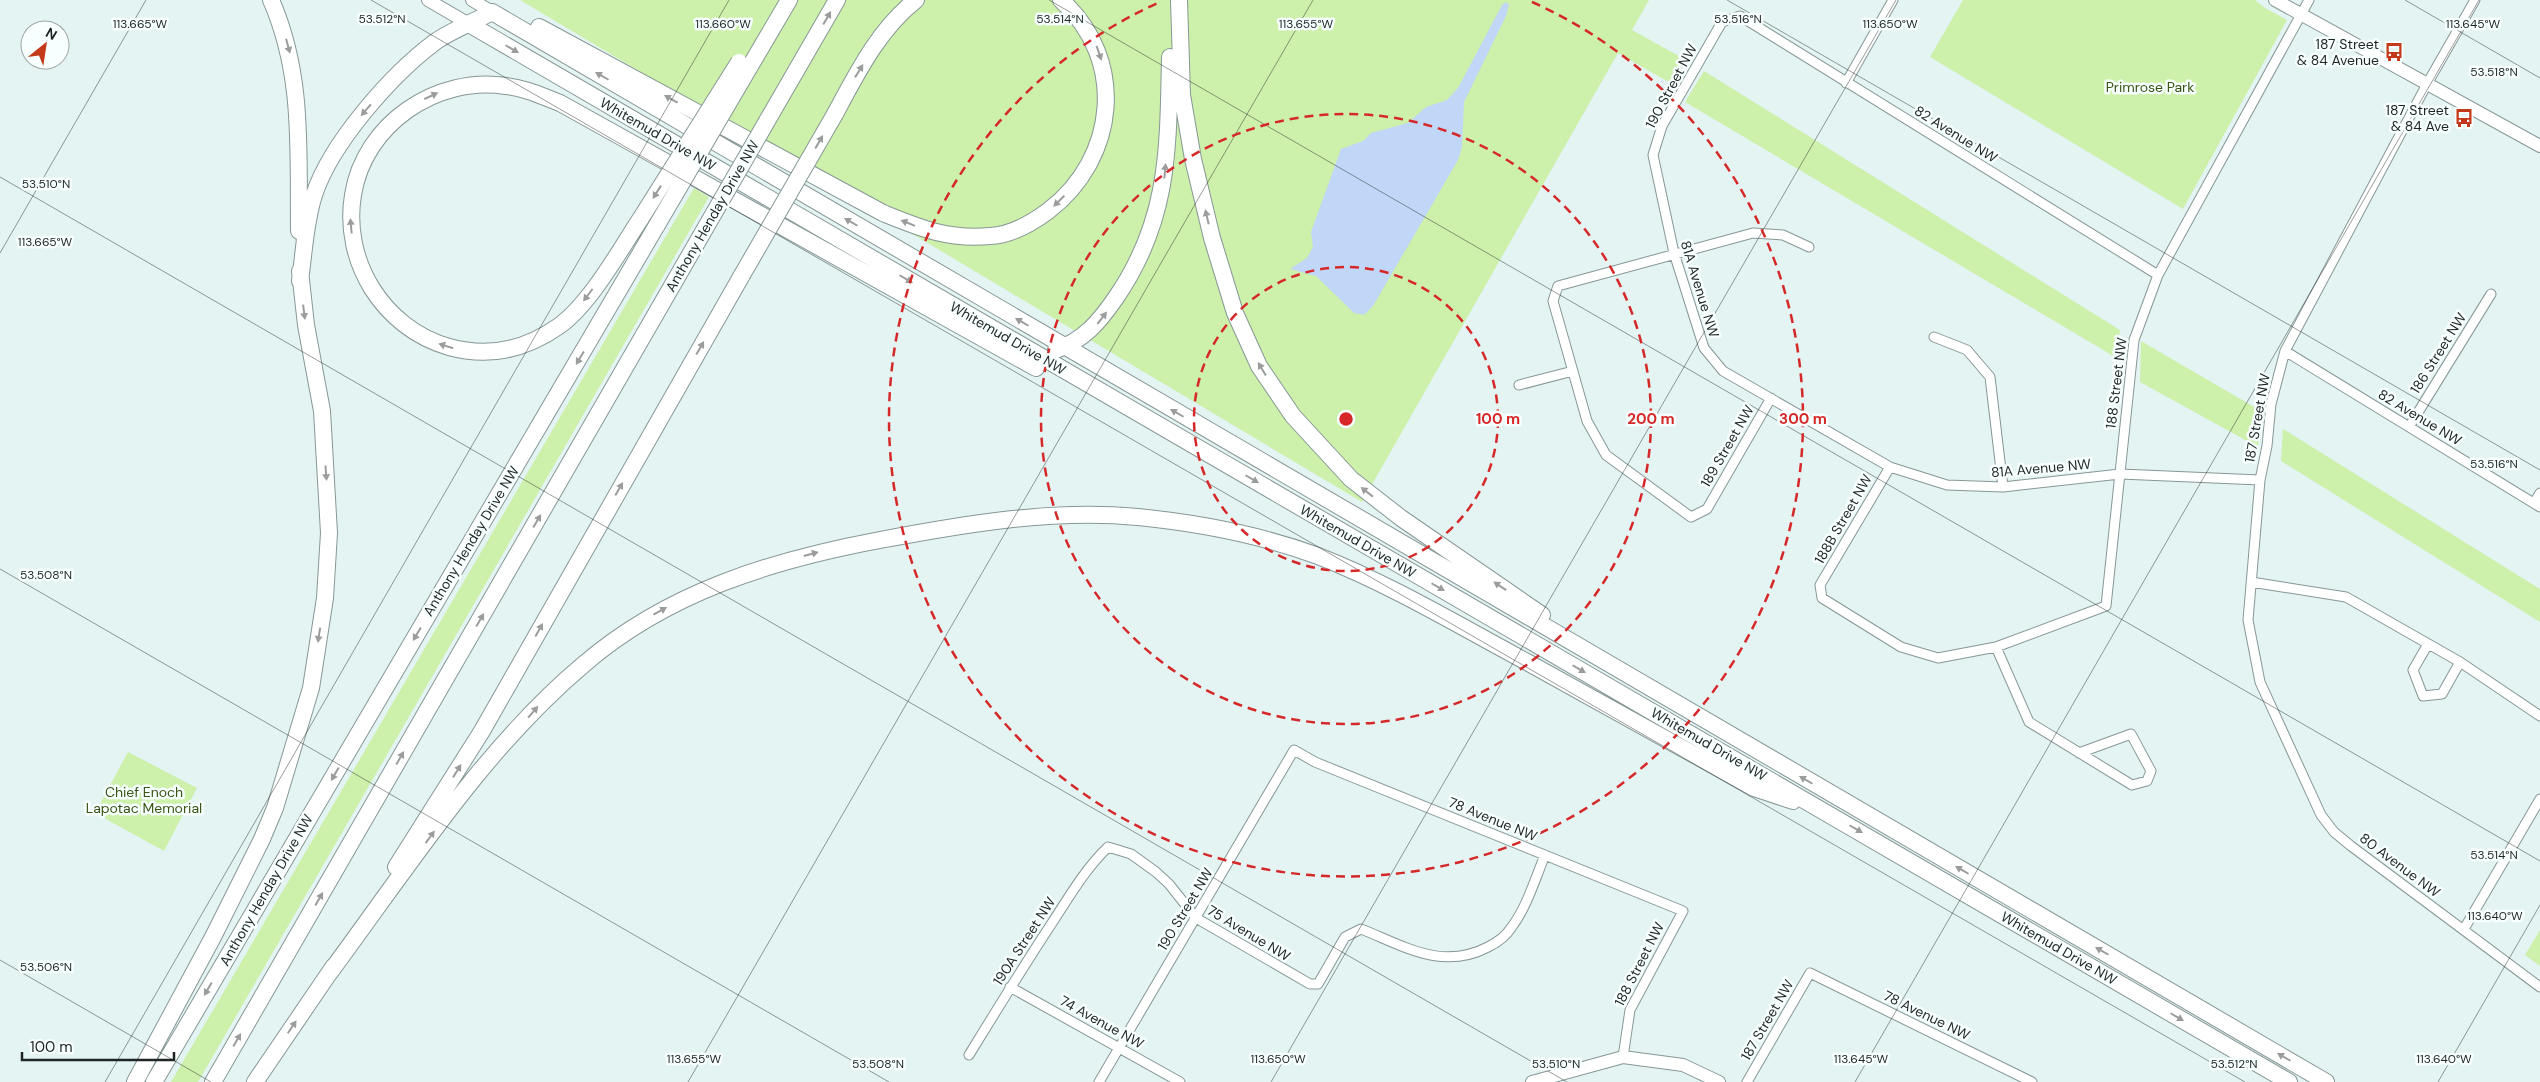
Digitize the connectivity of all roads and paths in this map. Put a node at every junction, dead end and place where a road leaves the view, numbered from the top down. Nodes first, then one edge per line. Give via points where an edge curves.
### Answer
1 (271, 0) edge
2 (428, 0) edge
3 (472, 0) edge
4 (788, 0) edge
5 (837, 0) edge
6 (916, 0) edge
7 (1061, 0) edge
8 (1170, 0) edge
9 (1179, 0) edge
10 (1893, 0) edge
11 (2276, 0) edge
12 (2309, 0) edge
13 (2475, 0) edge
14 (491, 6) edge
15 (2301, 14) junction
16 (1740, 16) joint
17 (470, 24) junction
18 (744, 65) junction
19 (1846, 83) junction
20 (2427, 84) junction
21 (2540, 146) edge
22 (1653, 154) joint
23 (1809, 247) dead end
24 (1674, 253) junction
25 (2158, 275) junction
26 (300, 281) junction
27 (2491, 294) dead end
28 (1934, 337) dead end
29 (1064, 347) junction
30 (2285, 351) junction
31 (1035, 355) junction
32 (1574, 371) junction
33 (1519, 385) dead end
34 (1771, 398) junction
35 (2409, 426) junction
36 (1210, 455) junction
37 (1890, 467) junction
38 (2120, 474) junction
39 (2260, 480) junction
40 (2003, 487) junction
41 (2540, 493) edge
42 (2537, 505) edge
43 (2251, 582) junction
44 (2428, 644) junction
45 (1996, 647) junction
46 (1938, 658) joint
47 (2460, 662) junction
48 (1686, 710) junction
49 (2540, 716) edge
50 (1294, 750) joint
51 (2079, 754) junction
52 (2540, 798) edge
53 (1826, 812) junction
54 (2320, 815) joint
55 (1108, 847) joint
56 (1545, 855) junction
57 (1683, 911) joint
58 (1196, 918) junction
59 (2464, 930) junction
60 (1810, 972) joint
61 (328, 975) junction
62 (1010, 987) junction
63 (2540, 987) edge
64 (1119, 1047) junction
65 (969, 1055) dead end
66 (1622, 1057) junction
67 (135, 1082) edge
68 (154, 1082) edge
69 (213, 1082) edge
70 (255, 1082) edge
71 (1099, 1082) edge
72 (1180, 1082) edge
73 (1532, 1082) edge
74 (1719, 1082) edge
75 (1747, 1082) edge
76 (2032, 1082) edge
77 (2289, 1082) edge
78 (2326, 1082) edge

1 -> 26 highway via 281,23 296,83
2 - 17 street, Whitemud Drive NW
3 - 14 street, Whitemud Drive NW
4 - 18 highway, Anthony Henday Drive NW
69 -> 5 highway, Anthony Henday Drive NW, bridge
61 -> 6 highway, bridge via 482,731 880,38
7 -> 14 highway via 1088,30 1103,66 1106,112 1100,138 1078,180 1059,202 1035,220 991,236 929,232 883,213
29 -> 8 highway via 1083,337 1100,321 1125,285 1153,227 1164,180 1169,130
48 -> 9 highway via 1401,518 1351,479 1293,416 1259,366 1235,312 1212,238 1182,95
10 - 19 street
11 - 15 street
12 - 15 street, 188 Street NW
13 - 20 street, 187 Street NW
14 - 17 highway
29 -> 14 highway, Whitemud Drive NW
15 - 20 street
15 - 25 street, 188 Street NW
16 - 19 street, 82 Avenue NW
16 - 22 street, 190 Street NW via 1722,22 1662,126
17 -> 26 highway via 436,41 410,63 343,138 325,167 314,195
17 -> 31 highway, Whitemud Drive NW
18 -> 36 highway, bridge via 641,218 586,299 560,326 529,344 484,353 456,349 428,339 389,311 360,267 350,219 353,193 363,163 380,136 406,110 436,93 486,84 523,89 560,103 1114,411
18 -> 68 highway, Anthony Henday Drive NW, bridge via 657,225
19 - 25 street, 82 Avenue NW
20 - 21 street
20 - 30 street, 187 Street NW
22 - 24 street, 81A Avenue NW
23 - 24 street via 1783,235 1753,233
24 - 32 street via 1558,286 1553,302
24 - 34 street, 81A Avenue NW via 1704,348 1723,371
25 - 38 street, 188 Street NW via 2134,340
26 -> 67 highway via 322,411 329,533 325,598 311,688 278,799 262,839 214,937
27 - 35 street, 186 Street NW
28 - 40 street via 1967,350 1990,377
29 - 31 highway
48 -> 29 highway, Whitemud Drive NW
30 - 35 street, 82 Avenue NW
30 - 39 street, 187 Street NW via 2271,404 2268,446
31 - 36 highway, Whitemud Drive NW
32 - 33 street
32 - 34 street, 189 Street NW via 1587,421 1606,455 1691,517 1707,509
34 - 37 street, 81A Avenue NW
35 - 42 street, 82 Avenue NW
36 -> 53 highway, Whitemud Drive NW
37 - 40 street, 81A Avenue NW via 1947,486
37 - 46 street, 188B Street NW via 1820,585 1822,598 1901,647
38 - 39 street, 81A Avenue NW
38 - 40 street, 81A Avenue NW
38 - 45 street, 188 Street NW via 2106,606
39 - 43 street, 187 Street NW
41 - 42 street
43 - 44 street via 2346,597
43 - 54 street, 187 Street NW via 2248,620 2260,682
44 - 47 street
44 - 47 street via 2413,670 2423,696 2442,694
45 - 46 street, 188 Street NW
45 - 51 street via 2029,722
47 - 49 street
78 -> 48 highway, Whitemud Drive NW
50 - 56 street, 78 Avenue NW via 1315,762
50 - 58 street, 190 Street NW
51 - 51 street via 2132,785 2147,781 2151,771 2131,734
52 - 59 street
61 -> 53 highway via 471,782 538,706 580,667 625,633 660,610 768,566 825,550 1002,520 1066,515 1145,518 1236,533 1316,556 1440,615 1754,788
53 -> 77 highway, Whitemud Drive NW
54 - 59 street, 80 Avenue NW via 2351,846
55 - 58 street, 75 Avenue NW via 1131,854 1156,872 1170,884
55 - 62 street, 190A Street NW via 1095,859
56 - 57 street, 78 Avenue NW
56 - 58 street, 75 Avenue NW via 1520,915 1496,943 1459,958 1437,958 1361,929 1345,937 1318,984 1310,984
57 - 66 street, 188 Street NW via 1630,1010
58 - 64 street, 190 Street NW
59 - 63 street, 80 Avenue NW
60 - 75 street, 187 Street NW
60 - 76 street, 78 Avenue NW
70 -> 61 highway
62 - 64 street, 74 Avenue NW
62 - 65 street, 190A Street NW
64 - 71 street, 190 Street NW
64 - 72 street, 74 Avenue NW
66 - 73 street
66 - 74 street via 1683,1065

